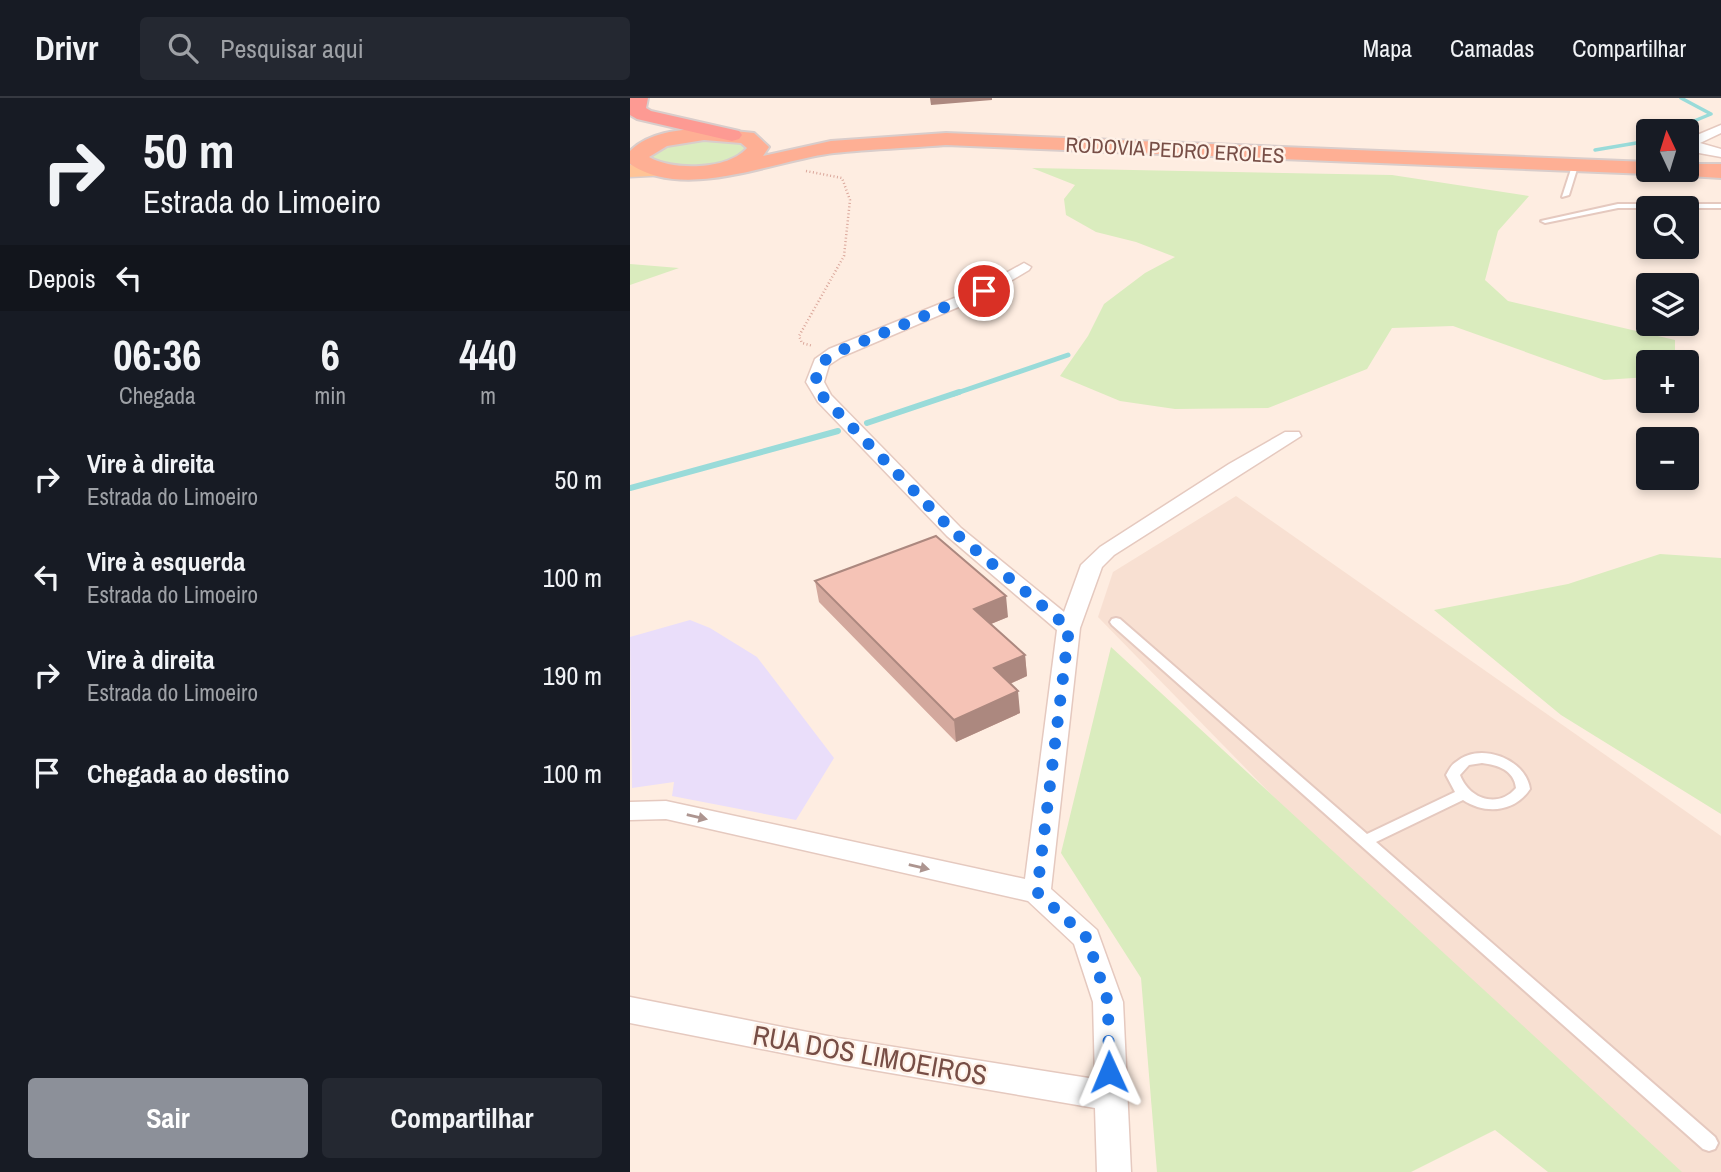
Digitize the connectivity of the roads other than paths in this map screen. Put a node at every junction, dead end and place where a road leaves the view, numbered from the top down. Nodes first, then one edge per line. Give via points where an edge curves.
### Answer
1 (638, 98) edge
2 (630, 123) edge
3 (1721, 129) edge
4 (740, 136) junction
5 (641, 150) edge
6 (1721, 153) edge
7 (1535, 164) junction
8 (1636, 165) edge
9 (1575, 166) junction
10 (1636, 166) edge
11 (1620, 167) junction
12 (1699, 167) edge
13 (1721, 169) edge
14 (1699, 170) edge
15 (630, 171) edge
16 (664, 171) junction
17 (705, 171) junction
18 (1565, 195) junction
19 (1721, 206) edge
20 (1545, 221) dead end
21 (1024, 267) dead end
22 (1292, 436) dead end
23 (1116, 622) dead end
24 (1069, 628) junction
25 (1464, 794) junction
26 (630, 811) edge
27 (1368, 840) junction
28 (1037, 892) junction
29 (630, 1010) edge
30 (1110, 1096) junction
31 (1709, 1143) dead end
32 (1114, 1172) edge

1 - 4 highway via 636,110 644,115
2 - 5 highway via 647,135
3 - 6 street via 1694,144
4 - 5 highway, RODOVIA PEDRO EROLES via 688,135
4 - 8 highway, RODOVIA PEDRO EROLES via 979,138
4 - 17 highway, RODOVIA PEDRO EROLES via 759,147 756,153 737,164
5 - 16 highway via 638,160
7 - 9 highway, RODOVIA PEDRO EROLES
7 - 17 highway, RODOVIA PEDRO EROLES via 946,139 831,147
7 - 18 highway via 1562,175
9 - 11 highway, RODOVIA PEDRO EROLES
9 - 18 lane
10 - 11 highway, RODOVIA PEDRO EROLES
11 - 18 highway
12 - 13 highway
13 - 14 highway
15 - 16 main road, RODOVIA PEDRO EROLES
16 - 17 highway, RODOVIA PEDRO EROLES
19 - 20 lane via 1618,206
21 - 24 street via 974,296 835,353 821,363 815,382 824,398 954,532
22 - 24 street via 1107,551 1092,565
23 - 27 lane
24 - 28 street
25 - 25 lane via 1491,805 1513,801 1524,789 1513,767 1482,758 1462,762 1453,775
25 - 27 lane
26 -> 28 street via 666,810
27 - 31 lane
28 - 30 street via 1087,938 1108,1002
29 - 30 street, RUA DOS LIMOEIROS via 838,1051
30 - 32 street

